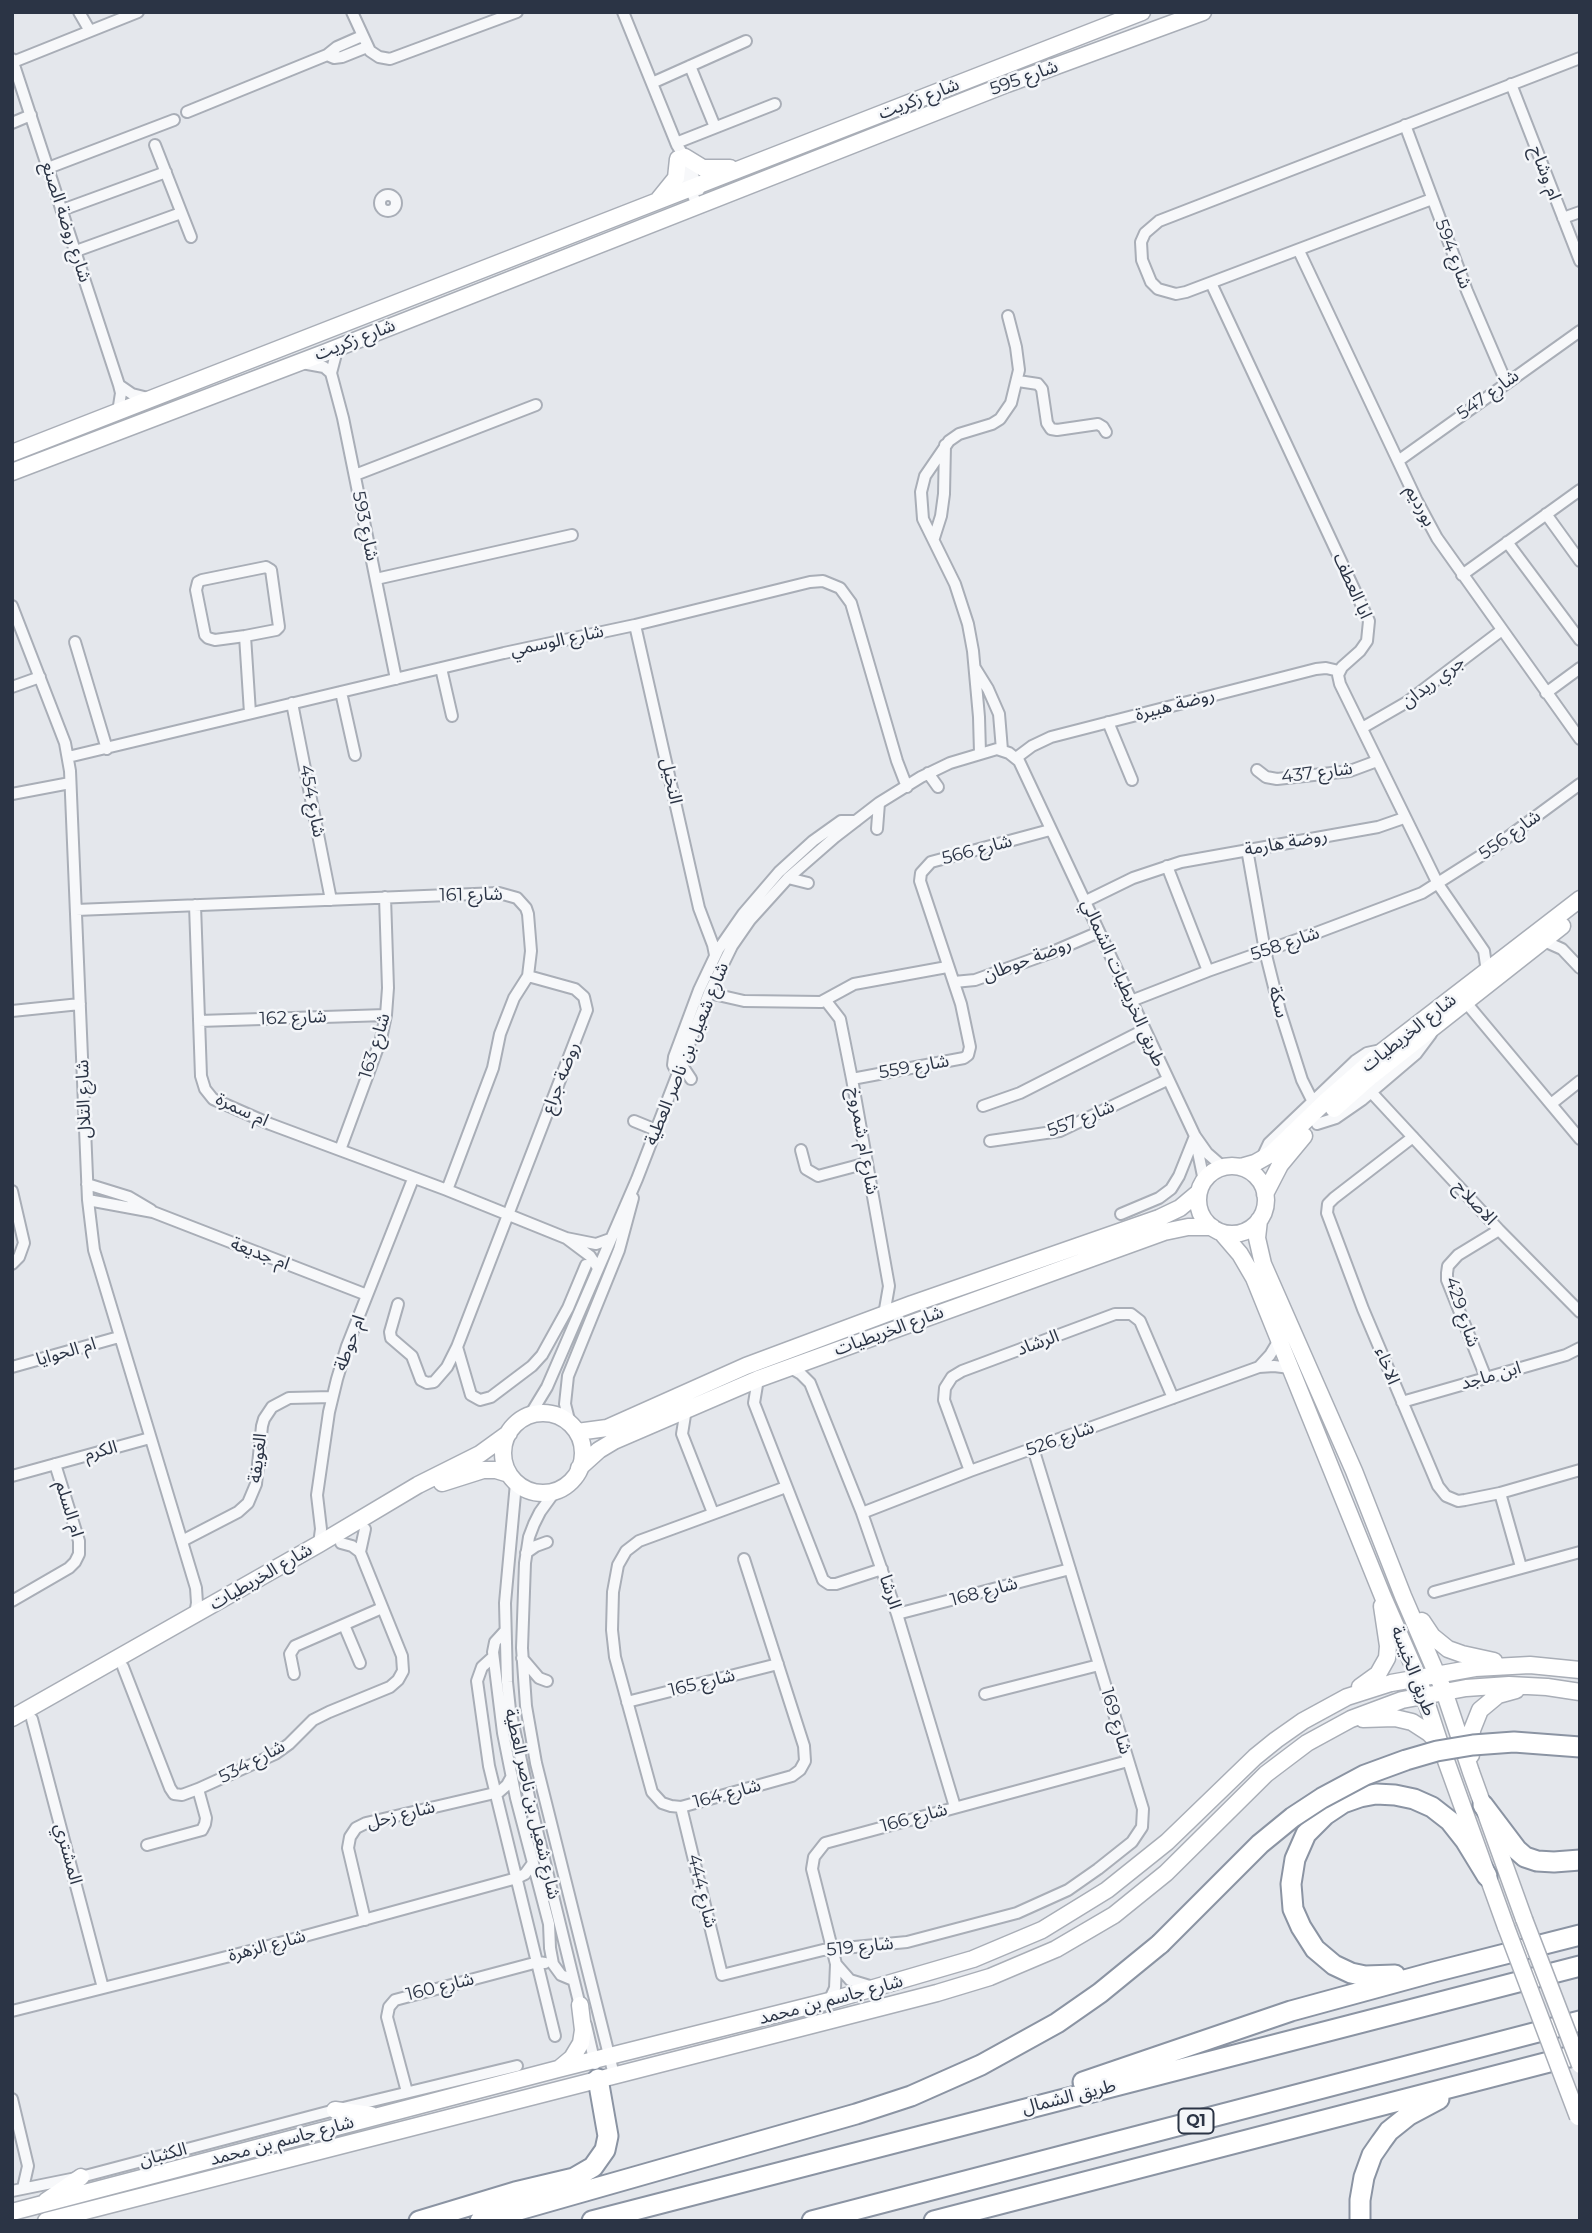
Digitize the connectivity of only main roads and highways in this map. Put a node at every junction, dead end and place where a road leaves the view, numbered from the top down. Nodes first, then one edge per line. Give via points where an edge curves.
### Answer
1 (1580, 1747) edge
2 (1483, 1805) road end
3 (1580, 1860) edge
4 (1487, 1876) road end
5 (1580, 1935) edge
6 (1580, 1966) edge
7 (1434, 1972) junction
8 (1580, 2021) edge
9 (1580, 2054) edge
10 (604, 2068) road end
11 (1474, 2082) junction
12 (1049, 2102) junction
13 (419, 2221) edge
14 (480, 2221) edge
15 (592, 2221) edge
16 (812, 2221) edge
17 (934, 2221) edge
18 (1360, 2221) edge

1 - 14 highway, bridge via 1514,1742 1473,1745 1416,1757 1365,1775 1293,1817 1260,1844 1160,1944 1100,1993 981,2065 856,2115
2 - 3 highway via 1525,1857
4 - 7 highway via 1450,1821 1414,1799 1376,1794 1360,1797 1325,1815 1306,1834 1291,1884 1293,1909 1315,1948 1351,1973
5 - 7 highway
6 - 12 highway, طريق الشمال
7 - 12 highway via 1291,2011 1114,2071 1069,2088
8 - 16 highway, Q1
9 - 11 highway
10 - 13 highway via 608,2136 602,2157 593,2167 574,2178
11 - 17 highway
11 - 18 highway via 1409,2115 1389,2131 1364,2177
12 - 15 highway, طريق الشمال

